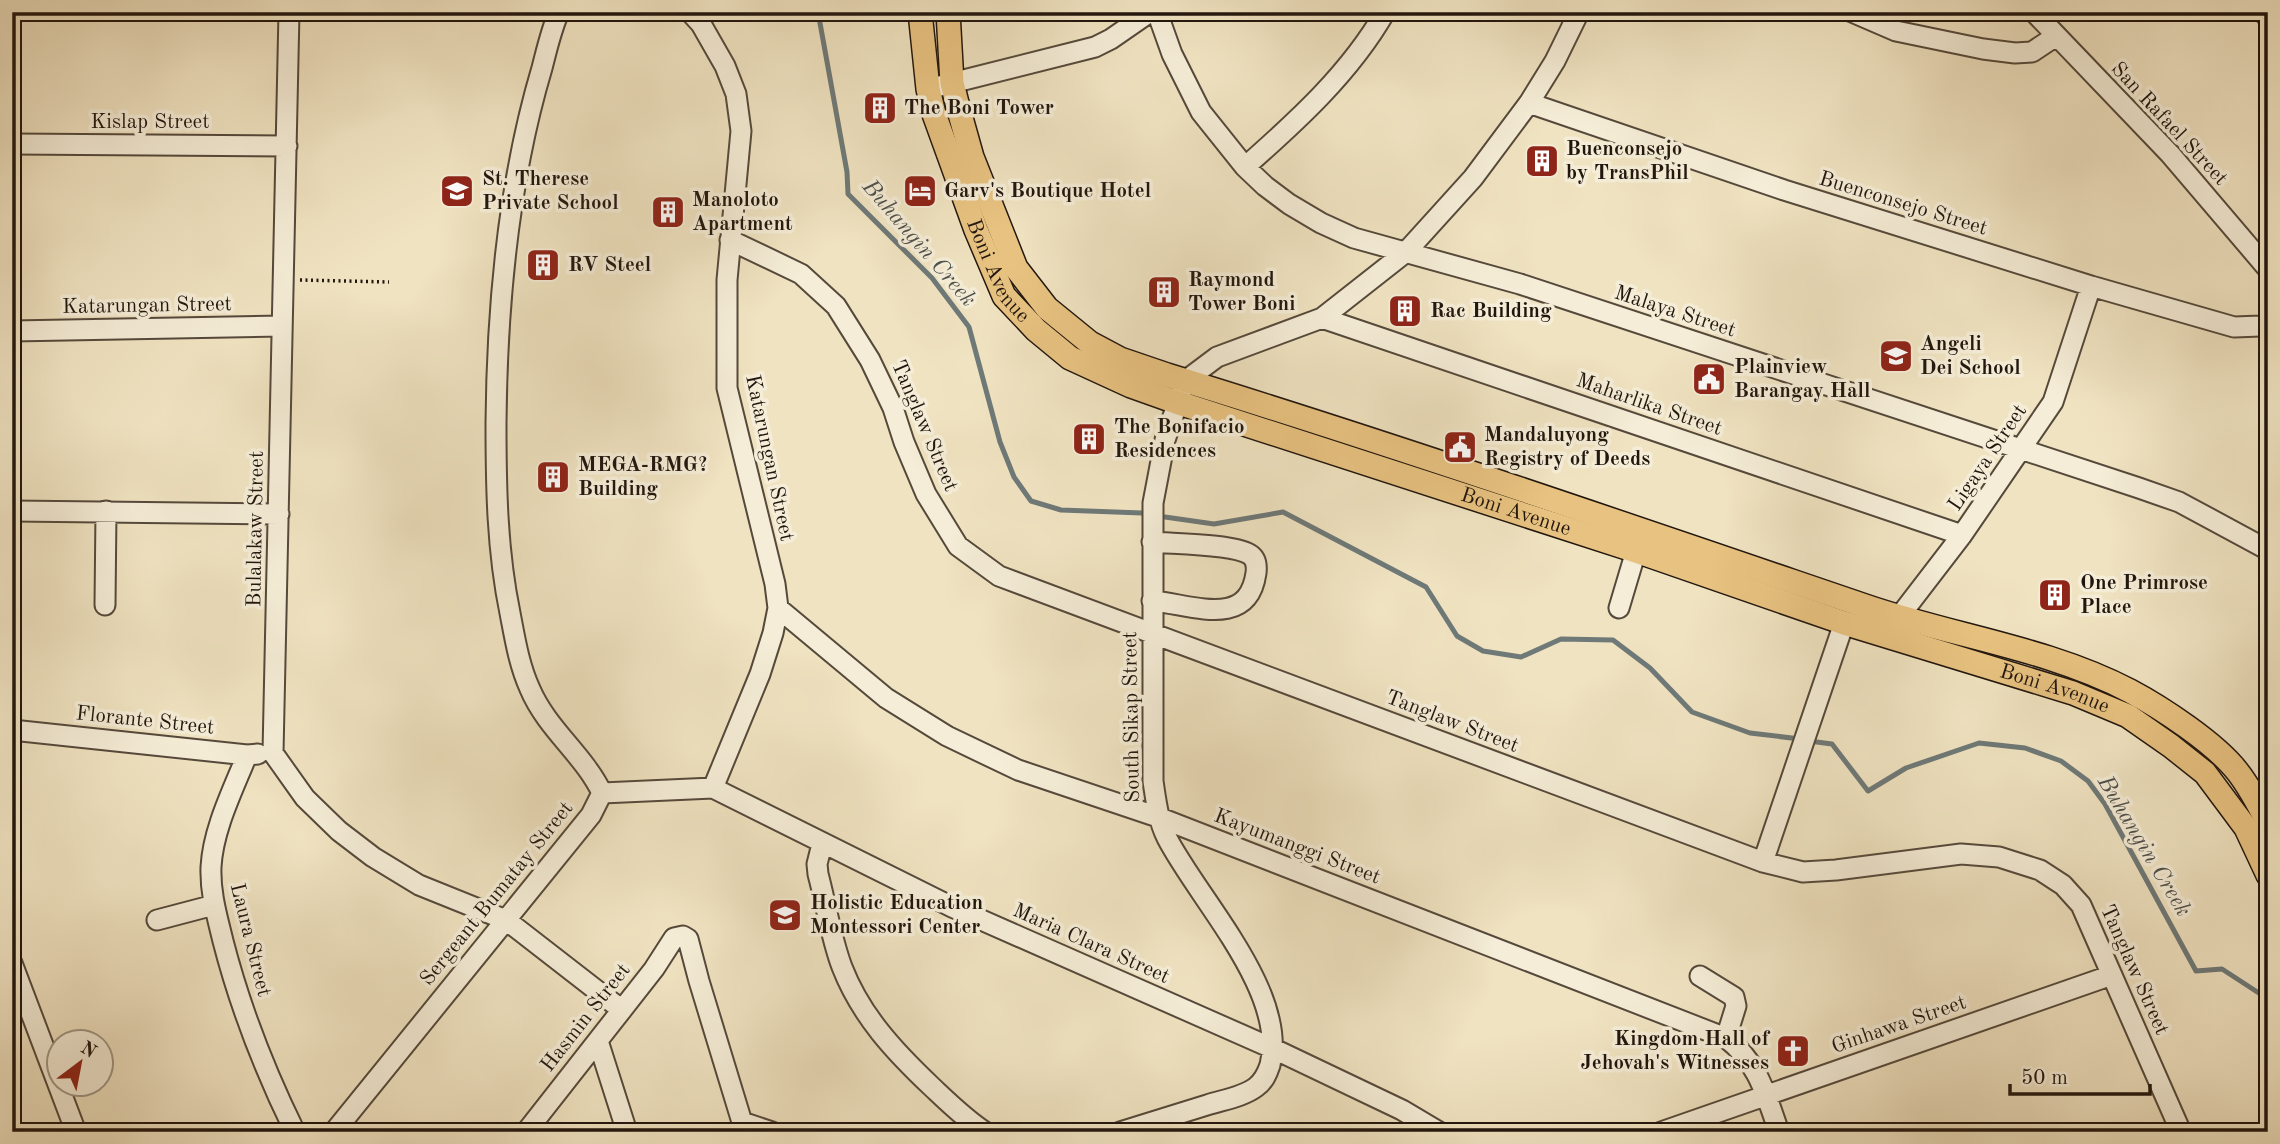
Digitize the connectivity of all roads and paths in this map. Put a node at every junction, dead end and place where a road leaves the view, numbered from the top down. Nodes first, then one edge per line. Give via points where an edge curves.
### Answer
1 (289, 12) edge
2 (559, 12) edge
3 (690, 12) edge
4 (920, 12) edge
5 (948, 12) edge
6 (1150, 12) edge
7 (1157, 12) edge
8 (1385, 12) edge
9 (1579, 12) edge
10 (1852, 12) edge
11 (2034, 12) edge
12 (2263, 12) edge
13 (2268, 18) edge
14 (2056, 36) junction
15 (952, 83) junction
16 (928, 89) junction
17 (1529, 103) junction
18 (12, 144) edge
19 (287, 146) junction
20 (1245, 167) junction
21 (730, 240) junction
22 (1406, 252) junction
23 (2268, 269) edge
24 (306, 281) dead end
25 (388, 282) dead end
26 (2091, 286) junction
27 (1322, 318) junction
28 (2268, 323) edge
29 (282, 326) junction
30 (12, 331) edge
31 (1185, 381) junction
32 (1176, 402) junction
33 (2022, 450) junction
34 (12, 511) edge
35 (106, 511) junction
36 (279, 514) junction
37 (1962, 535) junction
38 (1152, 542) junction
39 (2268, 550) edge
40 (1636, 551) junction
41 (1152, 601) junction
42 (105, 605) dead end
43 (778, 608) junction
44 (1619, 608) dead end
45 (1844, 623) junction
46 (1895, 627) junction
47 (1152, 633) junction
48 (12, 730) edge
49 (273, 753) junction
50 (247, 755) junction
51 (713, 788) junction
52 (602, 793) junction
53 (1158, 817) junction
54 (2268, 823) edge
55 (822, 844) junction
56 (1763, 862) junction
57 (2268, 875) edge
58 (214, 905) junction
59 (157, 920) dead end
60 (506, 920) junction
61 (12, 963) edge
62 (2112, 975) junction
63 (1700, 976) dead end
64 (622, 1010) junction
65 (1726, 1038) junction
66 (598, 1041) junction
67 (1274, 1049) junction
68 (1766, 1095) junction
69 (744, 1127) edge
70 (76, 1132) edge
71 (295, 1132) edge
72 (334, 1132) edge
73 (526, 1132) edge
74 (627, 1132) edge
75 (772, 1132) edge
76 (985, 1132) edge
77 (1120, 1132) edge
78 (1440, 1132) edge
79 (1661, 1132) edge
80 (1779, 1132) edge
81 (2180, 1132) edge

1 - 19 street, Bulalakaw Street
2 - 52 street, Sergeant Bumatay Street via 529,111 510,223 497,359 496,484 504,582 530,690
3 - 21 street, Katarungan Street via 725,66 736,94 741,131
4 - 16 main road, Boni Avenue
5 - 15 main road, Boni Avenue
6 - 15 street via 1095,47
7 - 20 street, Malaya Street via 1201,112
8 - 20 street via 1335,80
9 - 17 street
10 - 14 street via 1896,31 1994,50 2032,52
11 - 14 street, San Rafael Street
12 - 13 street
14 - 23 street, San Rafael Street via 2170,154
15 - 16 street
15 - 31 main road, Boni Avenue via 972,158 1016,268 1047,308 1110,354
16 - 32 main road, Boni Avenue via 952,169 1004,296 1070,358
17 - 22 street via 1473,178
17 - 26 street, Buenconsejo Street via 1784,190
18 - 19 street, Kislap Street
19 - 29 street, Bulalakaw Street
20 - 22 street, Malaya Street via 1321,223 1354,238
21 - 43 street, Katarungan Street via 726,388
21 - 47 street, Tanglaw Street via 801,274 836,306 870,360 926,494 958,546 999,576
22 - 27 street
22 - 33 street, Malaya Street via 1520,284
24 - 25 path
26 - 28 street, Buenconsejo Street via 2234,327
26 - 33 street, Ligaya Street via 2053,401
27 - 31 street via 1217,357
27 - 37 street, Maharlika Street
29 - 30 street, Katarungan Street
29 - 36 street, Bulalakaw Street
31 - 32 street, South Sikap Street
31 - 46 main road, Boni Avenue
32 - 38 street, South Sikap Street via 1153,503
32 - 40 main road, Boni Avenue
33 - 37 street, Ligaya Street
33 - 39 street, Malaya Street via 2179,502
34 - 35 street
35 - 36 street
35 - 42 street
36 - 49 street, Bulalakaw Street
37 - 46 street, Ligaya Street
38 - 41 street, South Sikap Street
38 - 41 street via 1233,549 1247,552 1256,564 1250,594 1231,609
40 - 44 street
40 - 45 main road, Boni Avenue
41 - 47 street, South Sikap Street
43 - 51 street, Katarungan Street via 760,674
43 - 53 street, Kayumanggi Street via 886,698 947,736 1018,770
45 - 46 main road, Boni Avenue
45 - 56 street
46 - 54 main road, Boni Avenue via 2021,650 2131,691 2227,759
46 - 57 main road, Boni Avenue via 2128,716 2213,782 2246,828
47 - 53 street, South Sikap Street via 1153,781
47 - 56 street, Tanglaw Street
48 - 50 street, Florante Street
49 - 50 street, Florante Street
49 - 60 street via 305,799 373,856 419,885
50 - 58 street, Laura Street via 214,843
51 - 52 street, Maria Clara Street
51 - 55 street, Maria Clara Street
52 - 60 street, Sergeant Bumatay Street via 591,815
53 - 65 street, Kayumanggi Street
53 - 67 street, South Sikap Street via 1251,972 1265,1005
55 - 67 street, Maria Clara Street via 952,907
55 - 76 street via 818,874 842,966 857,999 901,1058
56 - 62 street, Tanglaw Street via 1803,872 1961,854 1999,857 2040,870 2063,885 2081,905
58 - 59 street
58 - 71 street, Laura Street via 235,988
60 - 64 street
60 - 72 street, Sergeant Bumatay Street
61 - 70 street
62 - 68 street, Ginhawa Street
62 - 81 street, Tanglaw Street
63 - 65 street via 1734,997 1736,1006
64 - 66 street, Hasmin Street
64 - 69 street, Hasmin Street via 674,938 688,939
65 - 68 street, Kayumanggi Street via 1753,1064
66 - 73 street, Hasmin Street
66 - 74 street
67 - 77 street via 1267,1076 1256,1087
67 - 78 street, Maria Clara Street
68 - 79 street, Ginhawa Street
68 - 80 street, Kayumanggi Street
69 - 75 street

